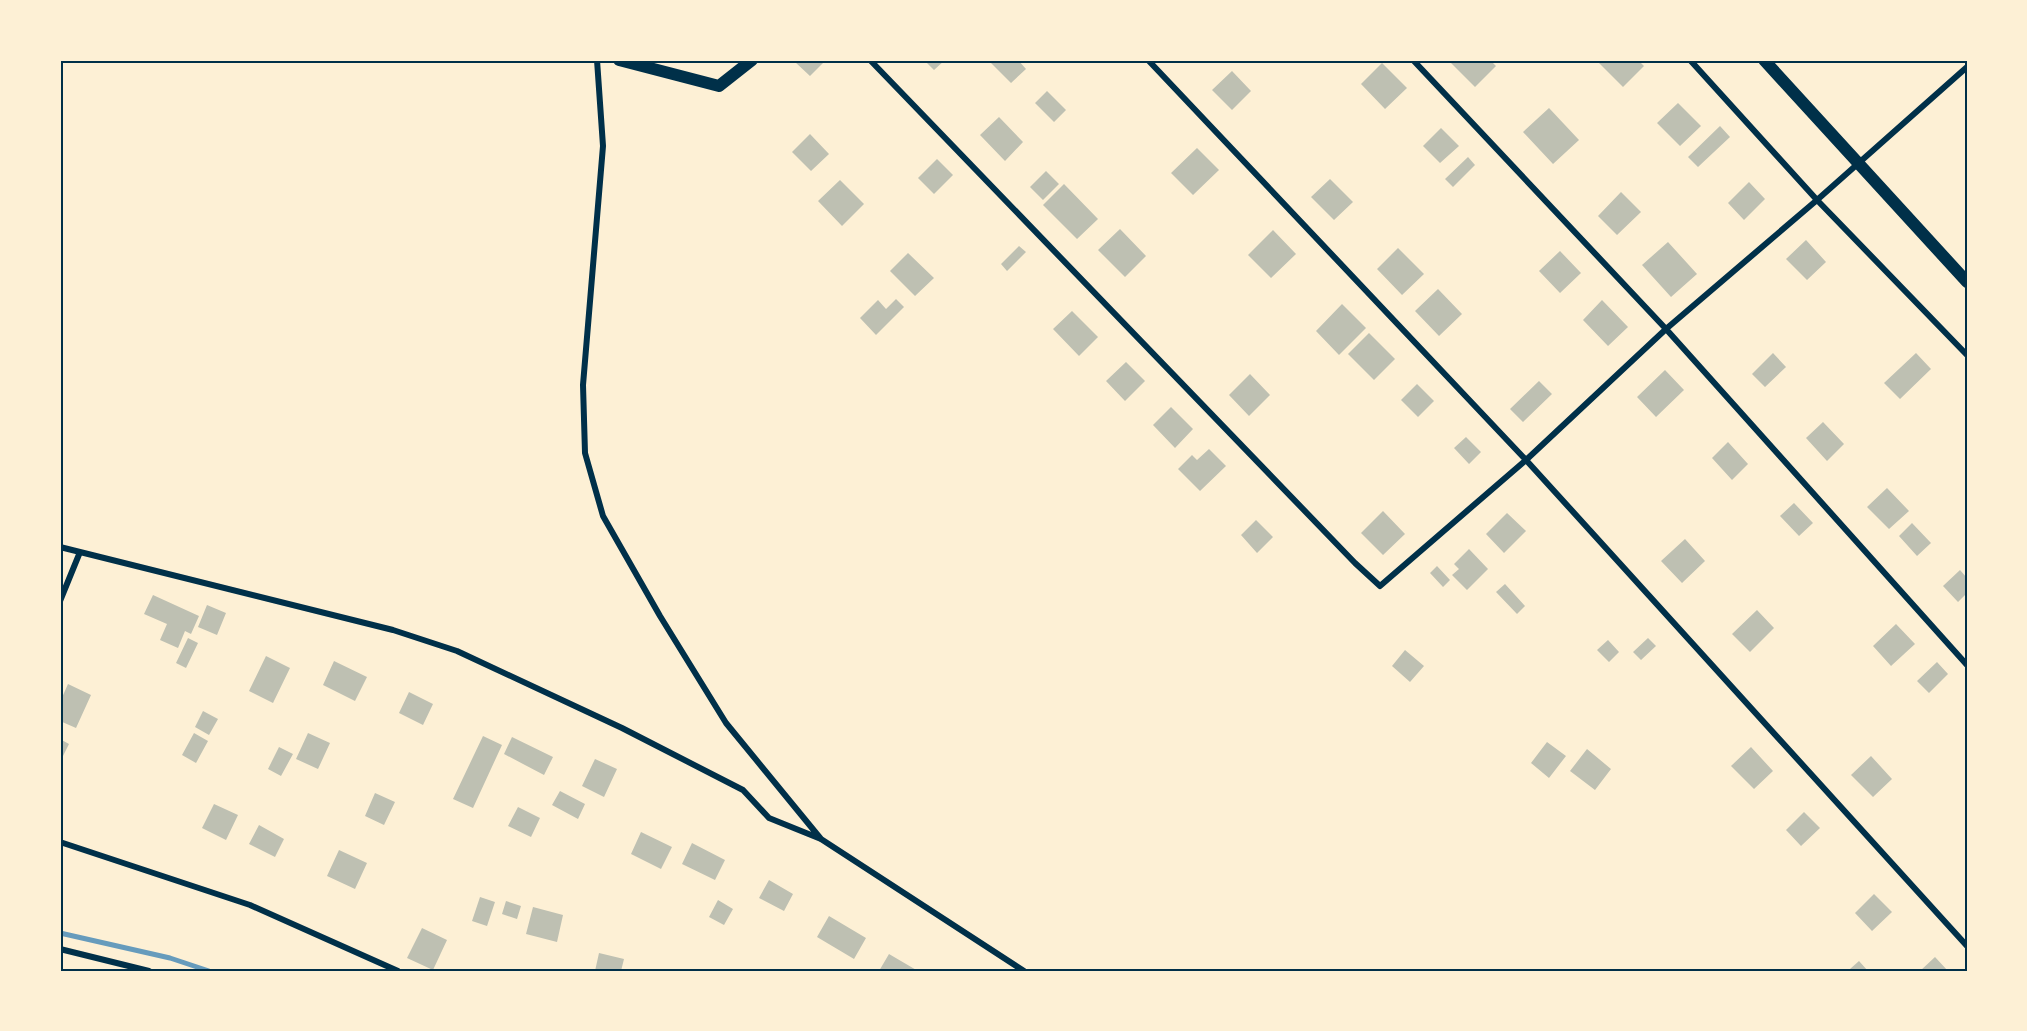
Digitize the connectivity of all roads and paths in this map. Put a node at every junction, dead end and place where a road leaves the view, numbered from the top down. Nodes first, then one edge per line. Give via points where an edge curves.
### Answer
1 (597, 60) edge
2 (619, 60) edge
3 (752, 60) edge
4 (870, 60) edge
5 (1148, 60) edge
6 (1413, 60) edge
7 (1690, 60) edge
8 (1764, 60) edge
9 (1967, 67) edge
10 (1858, 164) junction
11 (1817, 200) junction
12 (1967, 282) edge
13 (1666, 329) junction
14 (1967, 355) edge
15 (1526, 460) junction
16 (60, 548) edge
17 (80, 552) junction
18 (60, 601) edge
19 (1967, 664) edge
20 (821, 839) junction
21 (60, 842) edge
22 (1967, 946) edge
23 (60, 949) edge
24 (150, 971) edge
25 (398, 971) edge
26 (1024, 971) edge

1 - 20 street via 603,146 583,385 585,453 603,516 726,723
2 - 3 main road via 719,86
4 - 15 street via 1380,586
5 - 15 street
6 - 13 street
7 - 11 street
8 - 10 main road
9 - 10 street
10 - 11 street
10 - 12 main road
11 - 13 street
11 - 14 street
13 - 15 street
13 - 19 street
15 - 22 street
16 - 17 street
17 - 18 street
17 - 20 street via 393,630 457,651 743,790 769,818
20 - 26 street
21 - 25 street via 250,905
23 - 24 street

